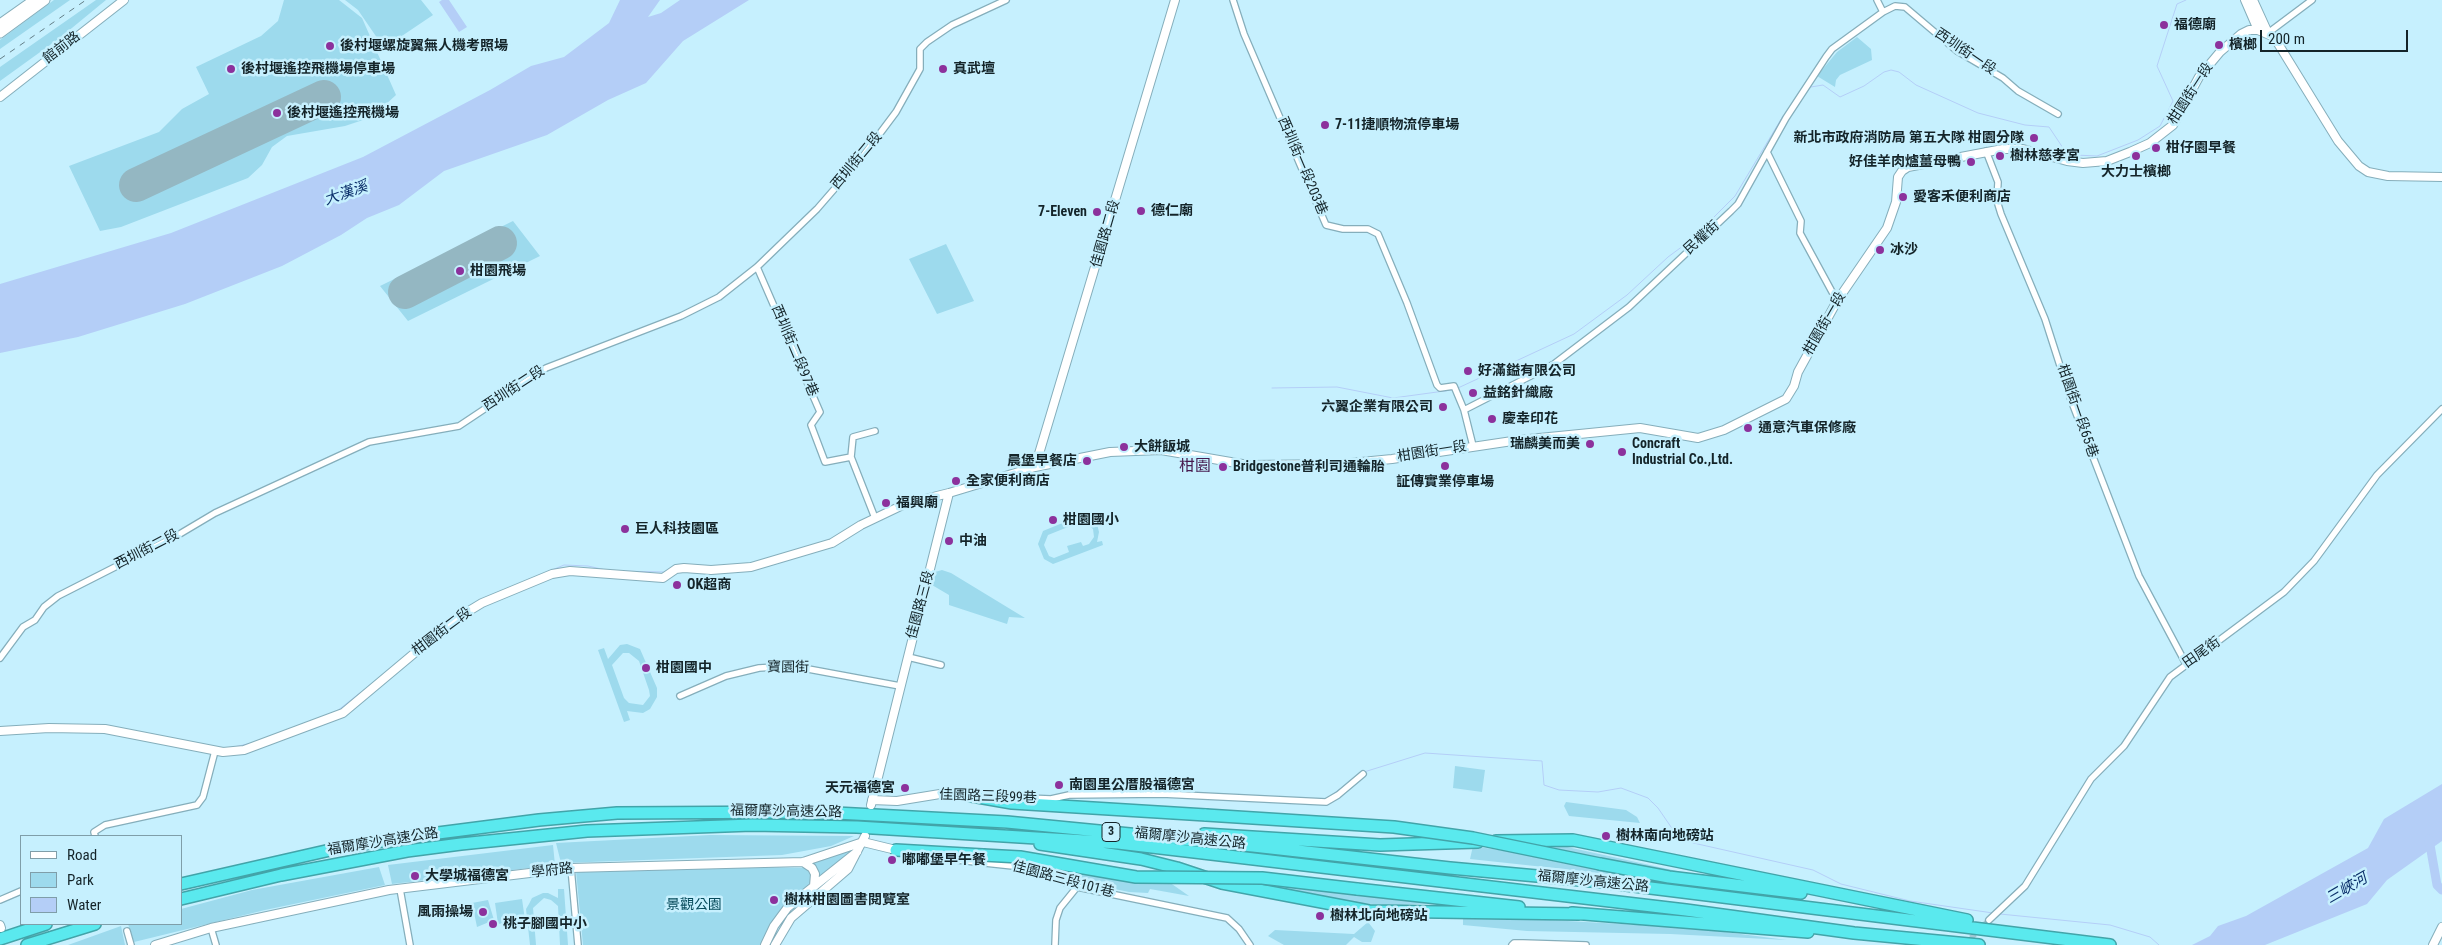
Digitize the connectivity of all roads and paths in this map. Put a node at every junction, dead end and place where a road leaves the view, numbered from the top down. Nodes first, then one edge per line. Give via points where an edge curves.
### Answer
1 (34, 0) edge
2 (45, 0) edge
3 (124, 0) edge
4 (1006, 0) edge
5 (1175, 0) edge
6 (1233, 0) edge
7 (1877, 0) edge
8 (2245, 0) edge
9 (2253, 0) edge
10 (2312, 0) edge
11 (1883, 12) junction
12 (0, 24) edge
13 (2258, 30) junction
14 (0, 33) edge
15 (2268, 33) junction
16 (0, 97) edge
17 (2058, 114) dead end
18 (1986, 151) junction
19 (1767, 152) junction
20 (2442, 177) edge
21 (757, 267) junction
22 (1837, 301) junction
23 (2442, 409) edge
24 (1464, 410) junction
25 (875, 431) dead end
26 (1472, 446) junction
27 (851, 456) junction
28 (1036, 467) junction
29 (949, 493) junction
30 (876, 518) junction
31 (908, 657) junction
32 (0, 658) edge
33 (941, 664) dead end
34 (2186, 664) junction
35 (900, 686) junction
36 (680, 696) dead end
37 (0, 731) edge
38 (215, 751) junction
39 (1363, 774) dead end
40 (966, 795) junction
41 (872, 803) joint
42 (1007, 822) junction
43 (941, 832) junction
44 (95, 835) edge
45 (864, 839) junction
46 (858, 850) junction
47 (896, 850) junction
48 (803, 862) junction
49 (571, 868) junction
50 (182, 884) edge
51 (814, 886) junction
52 (1077, 886) junction
53 (400, 889) junction
54 (20, 891) edge
55 (182, 899) edge
56 (0, 900) edge
57 (1867, 900) junction
58 (1579, 914) junction
59 (1988, 920) tunnel mouth
60 (39, 925) edge
61 (92, 925) edge
62 (211, 928) junction
63 (0, 931) edge
64 (127, 931) dead end
65 (1854, 933) junction
66 (2441, 933) edge
67 (2042, 935) junction
68 (27, 945) edge
69 (131, 945) edge
70 (155, 945) edge
71 (216, 945) edge
72 (410, 945) edge
73 (578, 945) edge
74 (765, 945) edge
75 (775, 945) edge
76 (1055, 945) edge
77 (1250, 945) edge
78 (1512, 945) edge
79 (1586, 945) edge
80 (1979, 945) edge
81 (2110, 945) edge
82 (2433, 945) edge
83 (2438, 945) edge

1 - 12 main road
2 - 14 main road
3 - 16 street, 館前路
4 - 21 street, 西圳街二段 via 952,25 920,49 920,70 863,156 816,209
5 - 28 street, 佳園路二段
6 - 24 street, 西圳街一段203巷 via 1244,34 1326,225 1368,229 1378,234 1436,385 1440,388 1454,386
7 - 11 street
8 - 13 street
9 - 15 street
10 - 15 street
11 - 17 street, 西圳街一段 via 1896,6 1905,7 1957,51
11 - 19 street, 民權街 via 1832,49
13 - 15 street
13 - 18 street, 柑園街一段 via 2241,34 2220,52 2199,77 2173,124 2150,143 2130,152 2107,161 2083,164 2023,149
15 - 20 street via 2274,37 2338,141 2359,166 2368,172 2388,176
18 - 22 street, 柑園街一段 via 1908,167 1902,171 1887,228
18 - 34 street, 柑園街一段65巷 via 1998,182 1997,201 2001,214 2045,319 2071,400 2124,539 2139,576
19 - 22 street via 1801,221 1800,233
19 - 24 street, 民權街 via 1738,204 1629,307 1554,364
21 - 27 street, 西圳街二段97巷 via 820,412 811,425 825,462
21 - 32 street, 西圳街二段 via 719,297 680,316 546,368 459,426 368,442 215,513 58,596 35,620 23,627
22 - 26 street, 柑園街一段 via 1786,399 1724,430 1698,438 1640,428
23 - 34 street, 田尾街 via 2376,475 2314,561 2284,592
24 - 26 street, 西圳街一段203巷
25 - 27 street via 853,437
26 - 28 street, 柑園街一段 via 1341,464 1248,465 1155,449 1110,452
27 - 30 street
28 - 29 street
29 - 30 street, 柑園街二段 via 905,504
29 - 31 street, 佳園路三段
30 - 38 street, 柑園街二段 via 832,543 752,567 684,568 664,578 570,571 552,574 482,603 454,620 343,713 244,750
31 - 33 street
31 - 35 street, 佳園路三段
34 - 59 street, 田尾街 via 2170,677 2124,746 2091,779 2025,886
35 - 36 street, 寶園街 via 792,666 759,668 726,676
35 - 41 street, 佳園路三段
37 - 38 street, 柑園街二段 via 105,729
38 - 44 street via 203,797 197,805 105,825 94,832
39 - 40 street, 佳園路三段99巷 via 1326,802 1162,794 1069,795 1051,799
40 - 41 street, 佳園路三段99巷 via 946,793
40 - 57 highway, bridge via 1012,803 1394,827 1758,889
42 - 50 highway, 福爾摩沙高速公路 / 3 via 754,811 584,815 348,846
42 - 57 highway via 1380,845 1573,840
42 - 67 highway, 福爾摩沙高速公路 / 3 via 1602,882
43 - 55 highway, 福爾摩沙高速公路 / 3 via 752,825 587,831 407,851 272,877
43 - 58 highway via 1141,859 1222,883 1369,911
43 - 65 highway, 福爾摩沙高速公路 / 3 via 1118,844 1686,910
45 - 46 street
45 - 47 street, 佳園路三段101巷
45 - 48 street, 學府路
46 - 51 street
46 - 75 street via 848,869 791,918
47 - 52 street, 佳園路三段101巷 via 914,856 1022,867
47 - 58 highway, bridge via 1020,857 1136,877 1262,878
48 - 49 street, 學府路
48 - 51 street via 815,874
49 - 53 street, 學府路
49 - 73 street
51 - 74 street via 788,907
52 - 76 street via 1060,908
52 - 77 street, 佳園路三段101巷 via 1226,918 1239,928
53 - 62 street, 學府路
53 - 72 street
54 - 56 street
57 - 67 highway
58 - 65 highway via 1788,932
60 - 63 highway
61 - 68 highway
62 - 70 street, 學府路
62 - 71 street
64 - 69 street
65 - 80 highway, 福爾摩沙高速公路 / 3
66 - 82 street
66 - 83 street
67 - 81 highway, 福爾摩沙高速公路 / 3
78 - 79 street

